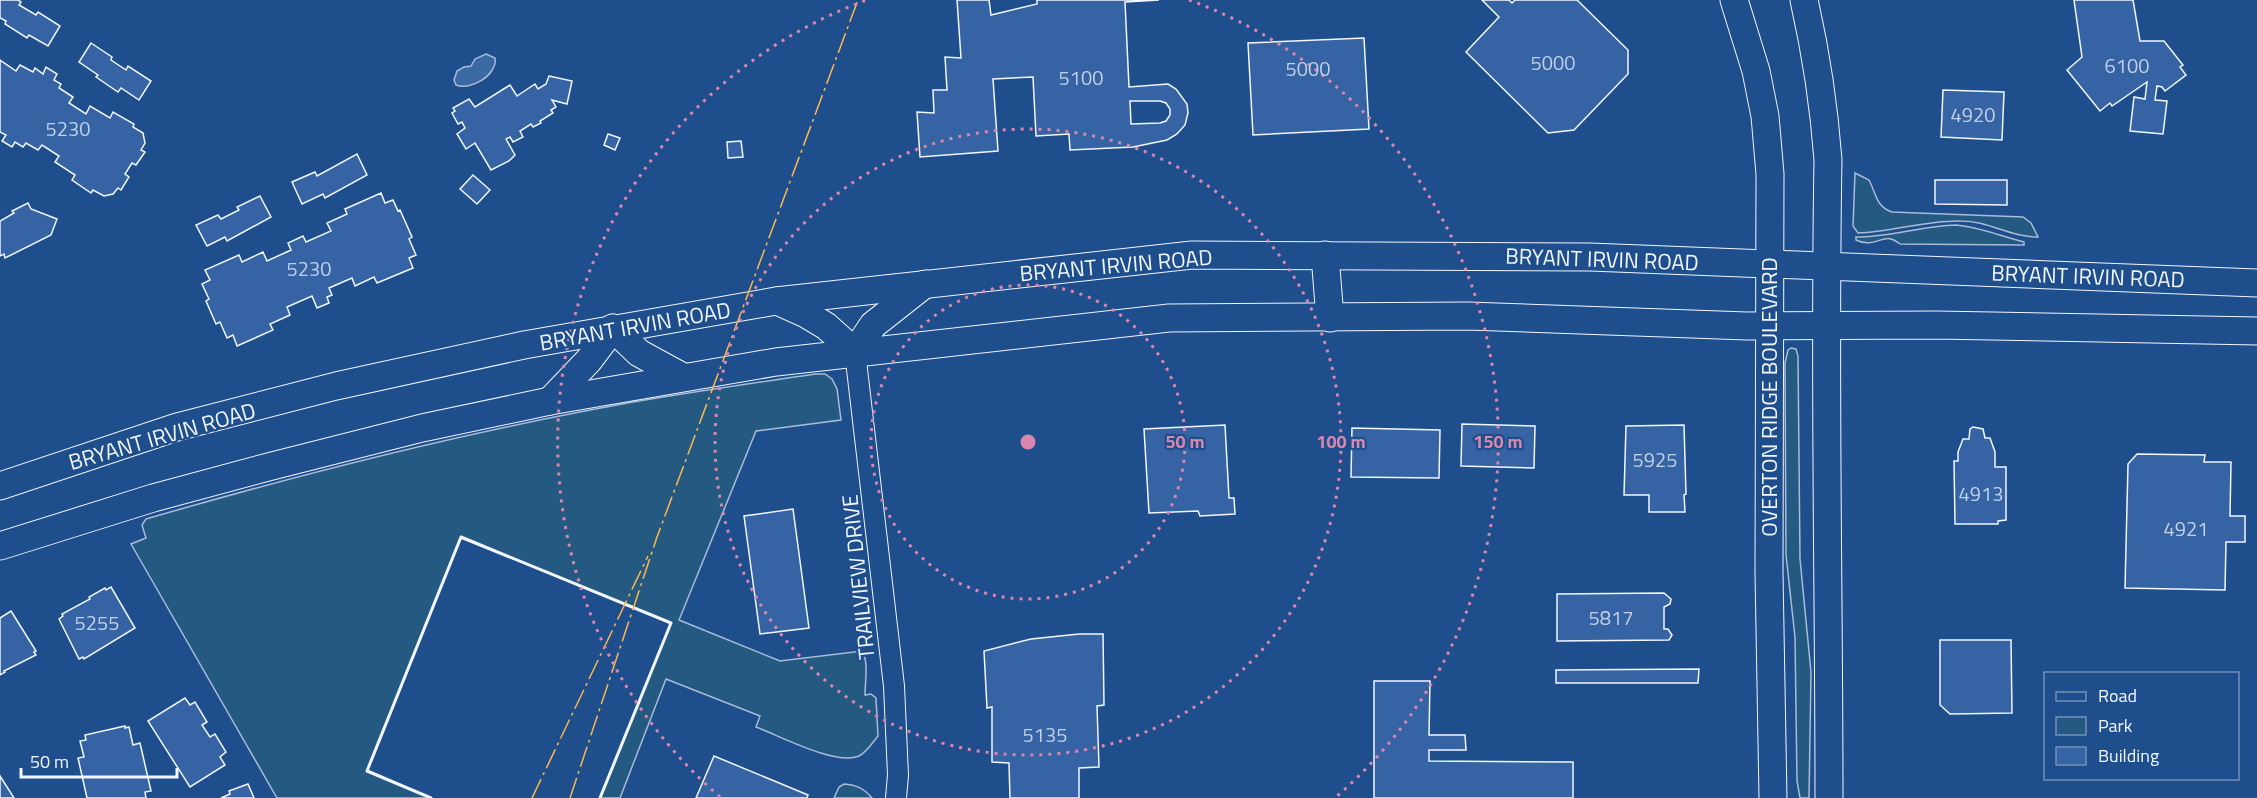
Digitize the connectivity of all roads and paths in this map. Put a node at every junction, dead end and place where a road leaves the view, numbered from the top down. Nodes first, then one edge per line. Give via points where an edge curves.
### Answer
1 (1734, 0) edge
2 (1804, 0) edge
3 (1325, 255) junction
4 (1770, 266) junction
5 (1826, 267) junction
6 (926, 283) junction
7 (2257, 283) edge
8 (776, 301) junction
9 (1330, 318) junction
10 (1769, 326) junction
11 (1826, 326) junction
12 (612, 328) junction
13 (2257, 331) edge
14 (855, 352) junction
15 (683, 377) junction
16 (550, 401) junction
17 (0, 486) edge
18 (0, 546) edge
19 (896, 798) edge
20 (1773, 798) edge
21 (1829, 798) edge

1 - 4 main road, OVERTON RIDGE BOULEVARD via 1765,116 1770,174
2 - 5 main road via 1824,111 1828,160
3 - 4 main road, BRYANT IRVIN ROAD via 1590,257
3 - 6 main road, BRYANT IRVIN ROAD via 1192,255
3 - 9 main road
4 - 5 main road, BRYANT IRVIN ROAD
4 - 10 main road, OVERTON RIDGE BOULEVARD
5 - 7 main road, BRYANT IRVIN ROAD
5 - 11 main road
6 - 8 main road, BRYANT IRVIN ROAD
6 - 14 main road via 873,324
8 - 12 main road, BRYANT IRVIN ROAD
8 - 14 main road via 826,326
9 - 10 main road via 1468,316
9 - 14 main road via 1168,318
10 - 11 main road
10 - 20 main road, OVERTON RIDGE BOULEVARD via 1768,573
11 - 13 main road
11 - 21 main road
12 - 15 main road via 639,353
12 - 16 main road via 589,360
12 - 17 main road, BRYANT IRVIN ROAD via 417,367 177,427
14 - 15 main road
14 - 19 street, TRAILVIEW DRIVE via 894,687
15 - 16 main road
16 - 18 main road via 272,466

